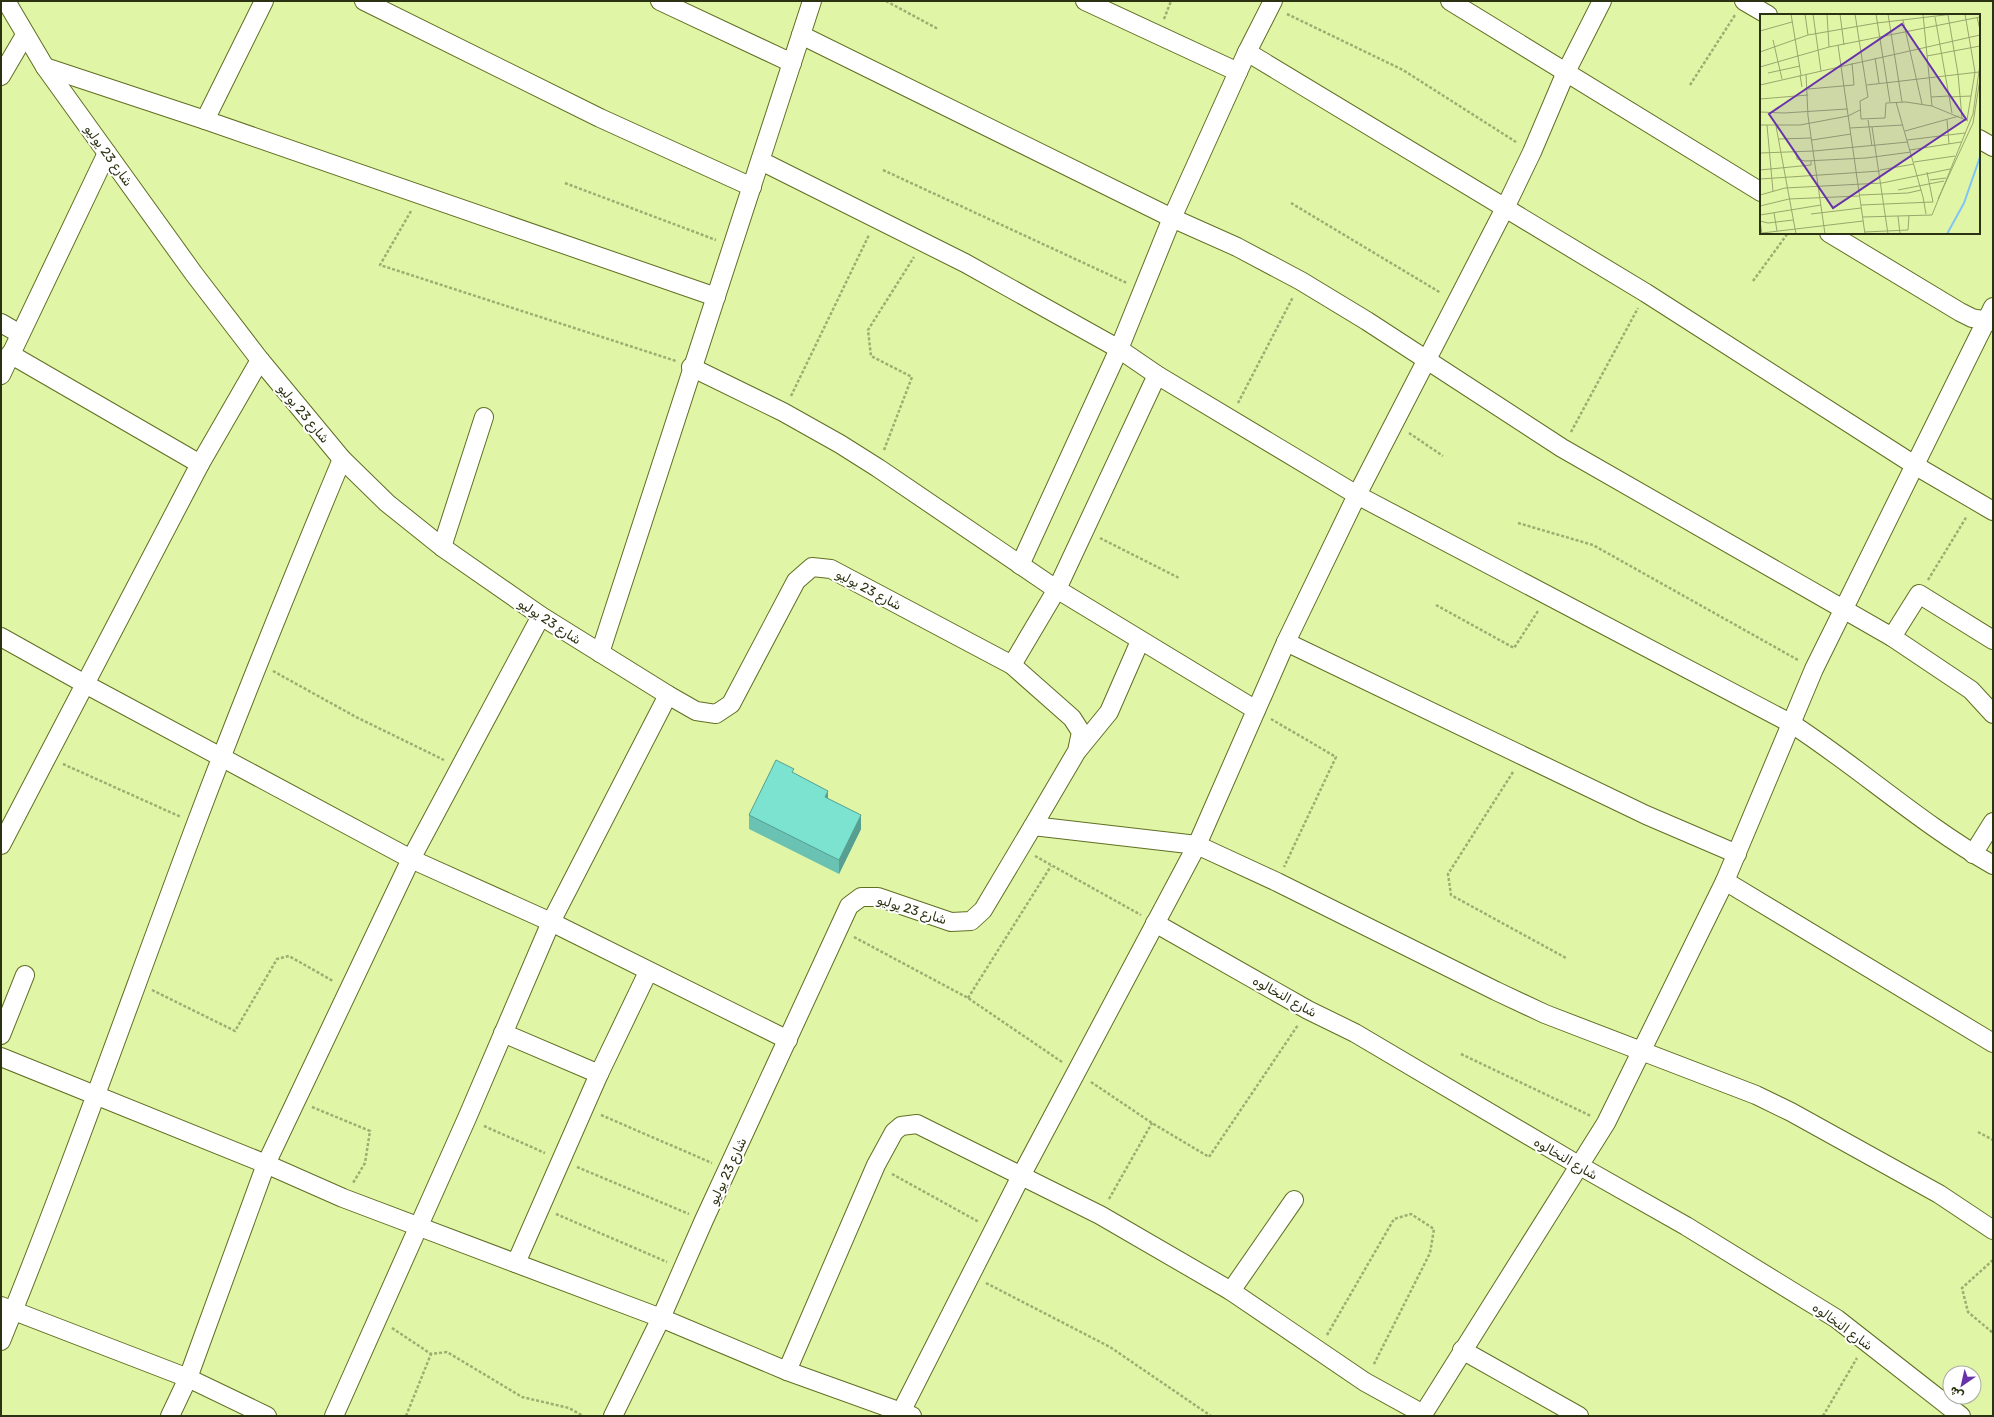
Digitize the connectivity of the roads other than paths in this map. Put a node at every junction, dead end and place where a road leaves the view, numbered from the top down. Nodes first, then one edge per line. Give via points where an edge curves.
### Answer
1 (6, 1) edge
2 (264, 1) edge
3 (364, 1) edge
4 (660, 1) edge
5 (812, 1) edge
6 (1085, 1) edge
7 (1450, 1) edge
8 (1602, 1) edge
9 (1744, 1) edge
10 (1272, 4) edge
11 (1766, 14) edge
12 (24, 35) junction
13 (801, 35) junction
14 (1247, 52) junction
15 (792, 63) junction
16 (46, 67) junction
17 (1238, 72) junction
18 (1566, 72) junction
19 (1, 76) edge
20 (205, 120) junction
21 (1980, 140) edge
22 (1993, 147) edge
23 (107, 153) junction
24 (761, 161) junction
25 (752, 187) junction
26 (1760, 191) edge
27 (1505, 208) junction
28 (1172, 218) junction
29 (1831, 234) edge
30 (716, 297) junction
31 (1990, 317) edge
32 (1, 324) edge
33 (20, 334) junction
34 (1119, 349) junction
35 (10, 354) junction
36 (1426, 359) junction
37 (260, 360) junction
38 (691, 367) junction
39 (1, 375) edge
40 (1157, 375) junction
41 (484, 417) dead end
42 (342, 459) junction
43 (200, 464) junction
44 (1916, 466) junction
45 (1356, 495) junction
46 (1993, 511) edge
47 (442, 547) junction
48 (1020, 565) junction
49 (1057, 589) junction
50 (1844, 609) junction
51 (541, 616) junction
52 (1, 637) edge
53 (1892, 637) junction
54 (1993, 640) edge
55 (1140, 641) junction
56 (1286, 642) junction
57 (600, 653) junction
58 (1012, 665) junction
59 (85, 684) junction
60 (668, 695) junction
61 (1256, 710) junction
62 (1993, 714) edge
63 (1792, 724) junction
64 (1077, 751) junction
65 (221, 758) junction
66 (1993, 822) edge
67 (1033, 826) junction
68 (1, 845) edge
69 (1197, 845) junction
70 (1737, 854) junction
71 (1973, 854) junction
72 (411, 859) junction
73 (1993, 865) edge
74 (1725, 881) junction
75 (550, 922) junction
76 (1155, 923) junction
77 (648, 972) junction
78 (25, 975) dead end
79 (503, 1033) junction
80 (1, 1035) edge
81 (788, 1040) junction
82 (1993, 1043) edge
83 (1641, 1051) junction
84 (1, 1057) edge
85 (599, 1074) junction
86 (97, 1096) junction
87 (266, 1164) junction
88 (1580, 1166) junction
89 (1021, 1176) junction
90 (1294, 1200) dead end
91 (419, 1228) junction
92 (1993, 1230) edge
93 (516, 1263) junction
94 (1231, 1291) junction
95 (7, 1309) edge
96 (661, 1318) junction
97 (1, 1341) edge
98 (1462, 1350) junction
99 (787, 1371) junction
100 (188, 1378) junction
101 (904, 1415) edge
102 (1422, 1415) edge
103 (170, 1416) edge
104 (267, 1416) edge
105 (334, 1416) edge
106 (613, 1416) edge
107 (1579, 1416) edge
108 (1961, 1416) edge

1 - 12 street, شارع 23 يوليو
2 - 20 street
3 - 25 street via 600,118
4 - 15 street
5 - 13 street
6 - 17 street
7 - 18 street
8 - 18 street
9 - 11 street
10 - 14 street
12 - 16 street, شارع 23 يوليو
12 - 19 street
13 - 15 street
13 - 28 street
14 - 17 street
14 - 27 street
15 - 24 street
16 - 20 street
16 - 23 street, شارع 23 يوليو
17 - 28 street
18 - 26 street
18 - 27 street
20 - 30 street
21 - 22 street
23 - 33 street
23 - 37 street, شارع 23 يوليو
24 - 25 street
24 - 34 street via 923,242
25 - 30 street
27 - 36 street
27 - 44 street via 1646,293
28 - 34 street
28 - 36 street via 1237,247 1301,281
29 - 31 street via 1960,312
30 - 38 street
31 - 44 street
32 - 33 street
33 - 35 street
34 - 40 street
34 - 48 street
35 - 39 street
35 - 43 street
36 - 45 street
36 - 50 street via 1562,448
37 - 42 street, شارع 23 يوليو
37 - 43 street
38 - 48 street via 783,412 878,468
38 - 57 street
40 - 45 street
40 - 49 street
41 - 47 street
42 - 47 street, شارع 23 يوليو via 387,502
42 - 65 street
43 - 59 street
44 - 46 street
44 - 50 street
45 - 56 street
45 - 63 street
47 - 51 street, شارع 23 يوليو
48 - 49 street
49 - 55 street
49 - 58 street
50 - 53 street
50 - 63 street via 1814,669
51 - 57 street, شارع 23 يوليو
51 - 72 street
52 - 59 street
53 - 54 street via 1919,594
53 - 62 street via 1971,690
55 - 61 street
55 - 64 street via 1109,712
56 - 61 street
56 - 70 street via 1646,815
57 - 60 street, شارع 23 يوليو
58 - 60 street, شارع 23 يوليو via 831,569 812,567 796,581 732,704 716,714 696,711
58 - 64 street, شارع 23 يوليو via 1072,718 1081,732
59 - 65 street
59 - 68 street
60 - 75 street
61 - 69 street
63 - 70 street
63 - 71 street via 1922,820
64 - 67 street, شارع 23 يوليو
65 - 72 street
65 - 86 street
66 - 71 street
67 - 69 street
67 - 81 street, شارع 23 يوليو via 983,910 971,921 951,922 878,897 861,897 849,906
69 - 76 street
69 - 83 street via 1496,991 1592,1033
70 - 74 street
71 - 73 street
72 - 75 street
72 - 87 street
74 - 82 street
74 - 83 street
75 - 77 street
75 - 79 street
76 - 88 street, شارع النخالوه via 1308,1010 1355,1033
76 - 89 street
77 - 81 street
77 - 85 street
78 - 80 street
79 - 85 street
79 - 91 street
81 - 96 street, شارع 23 يوليو
83 - 88 street via 1606,1123
83 - 92 street via 1756,1095 1791,1112 1939,1194
84 - 86 street
85 - 93 street
86 - 87 street
86 - 95 street
87 - 91 street
87 - 100 street
88 - 98 street
88 - 108 street, شارع النخالوه via 1699,1234 1837,1319
89 - 94 street via 1100,1216
89 - 99 street via 917,1124 901,1126 894,1132 876,1165
89 - 101 street via 970,1275
90 - 94 street
91 - 93 street
91 - 105 street
93 - 96 street
94 - 102 street via 1365,1382
95 - 97 street
95 - 100 street
96 - 99 street
96 - 106 street, شارع 23 يوليو
98 - 102 street
98 - 107 street
99 - 101 street
100 - 103 street
100 - 104 street

